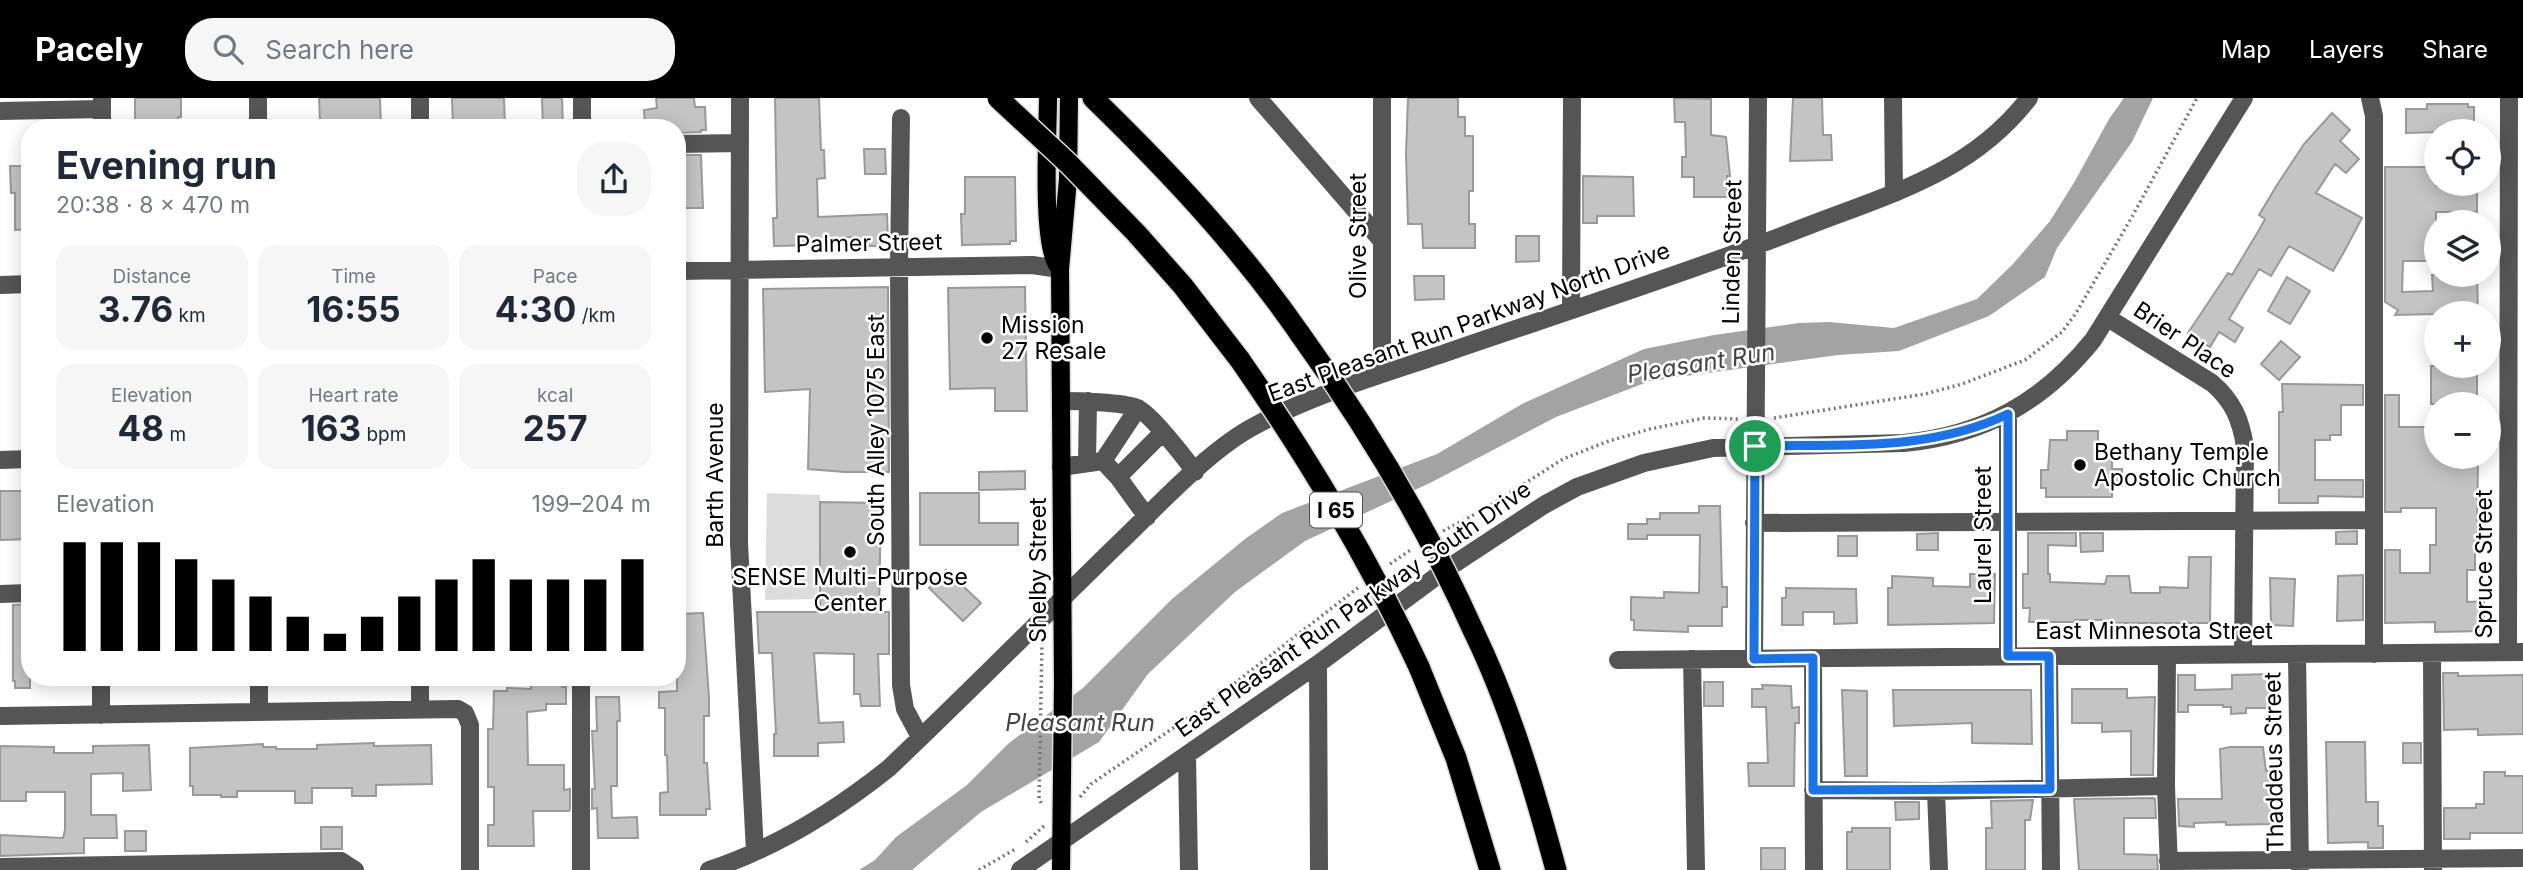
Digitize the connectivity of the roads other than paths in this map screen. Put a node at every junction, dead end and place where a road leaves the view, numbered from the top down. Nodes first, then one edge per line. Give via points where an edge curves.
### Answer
1 (258, 98) edge
2 (420, 98) edge
3 (582, 98) edge
4 (740, 98) edge
5 (998, 98) edge
6 (1048, 98) edge
7 (1069, 98) edge
8 (1093, 98) edge
9 (1258, 98) edge
10 (1382, 98) edge
11 (1572, 98) edge
12 (1758, 98) edge
13 (1893, 98) edge
14 (2029, 98) edge
15 (2244, 98) edge
16 (2370, 98) edge
17 (2509, 98) edge
18 (2016, 106) edge
19 (0, 111) edge
20 (102, 112) edge
21 (901, 118) dead end
22 (258, 119) edge
23 (420, 119) edge
24 (582, 119) edge
25 (740, 143) junction
26 (686, 144) edge
27 (1894, 193) junction
28 (1382, 241) junction
29 (1757, 246) junction
30 (899, 267) junction
31 (1060, 269) junction
32 (740, 270) junction
33 (686, 271) edge
34 (2516, 272) edge
35 (0, 285) edge
36 (21, 285) edge
37 (1571, 310) junction
38 (2108, 318) junction
39 (1382, 374) junction
40 (1061, 401) junction
41 (1088, 401) junction
42 (1138, 408) junction
43 (2008, 414) junction
44 (1163, 432) junction
45 (1755, 446) junction
46 (21, 459) edge
47 (0, 460) edge
48 (1095, 462) junction
49 (1061, 467) junction
50 (1195, 471) junction
51 (1118, 477) junction
52 (1147, 517) junction
53 (2374, 520) junction
54 (2008, 521) junction
55 (2244, 521) junction
56 (1754, 523) junction
57 (0, 593) edge
58 (21, 593) edge
59 (1062, 599) junction
60 (2516, 652) edge
61 (2374, 653) junction
62 (2432, 653) junction
63 (2244, 654) junction
64 (2297, 654) junction
65 (2167, 655) junction
66 (2008, 656) junction
67 (2049, 656) junction
68 (1813, 658) junction
69 (1692, 659) junction
70 (1754, 659) junction
71 (1618, 660) dead end
72 (1318, 664) junction
73 (102, 686) edge
74 (259, 686) edge
75 (420, 686) edge
76 (581, 686) edge
77 (420, 709) junction
78 (259, 712) junction
79 (102, 715) junction
80 (0, 716) edge
81 (920, 737) junction
82 (1187, 755) junction
83 (2166, 786) junction
84 (2050, 789) junction
85 (1813, 790) junction
86 (1936, 791) junction
87 (1061, 842) junction
88 (755, 852) junction
89 (2523, 858) edge
90 (2433, 864) edge
91 (2300, 865) edge
92 (2169, 866) edge
93 (0, 867) edge
94 (355, 870) edge
95 (470, 870) edge
96 (581, 870) edge
97 (709, 870) edge
98 (1020, 870) edge
99 (1061, 870) edge
100 (1189, 870) edge
101 (1319, 870) edge
102 (1490, 870) edge
103 (1556, 870) edge
104 (1696, 870) edge
105 (1814, 870) edge
106 (1938, 870) edge
107 (2051, 870) edge

1 - 22 street
2 - 23 street
3 - 24 street
4 - 25 street, Barth Avenue
5 - 102 highway, I 65, bridge via 1137,234 1205,313 1295,442 1356,542 1419,667 1456,758
6 - 31 main road, Shelby Street via 1048,210 1051,251
7 - 31 main road, Shelby Street
8 - 103 highway, bridge via 1171,174 1249,264 1352,409 1399,486 1487,659 1525,762
9 - 28 street
10 - 28 street, Olive Street
11 - 37 street
12 - 29 street, Linden Street
13 - 27 street
14 - 18 street, East Pleasant Run Parkway North Drive
15 - 38 street, East Pleasant Run Parkway South Drive
16 - 53 street via 2374,116
17 - 34 street, Spruce Street
18 - 27 street, East Pleasant Run Parkway North Drive via 1998,132 1957,164
19 - 20 street
21 - 30 street, South Alley 1075 East
25 - 26 street
25 - 32 street, Barth Avenue
27 - 29 street, East Pleasant Run Parkway North Drive
28 - 39 street, Olive Street
29 - 37 street, East Pleasant Run Parkway North Drive
29 - 45 street, Linden Street
30 - 31 street, Palmer Street via 1040,264
30 - 32 street, Palmer Street
30 - 81 street, South Alley 1075 East via 901,685 905,709
31 - 40 main road, Shelby Street
32 - 33 street, Palmer Street
32 - 88 street, Barth Avenue via 739,543
34 - 60 street, Spruce Street
35 - 36 street
37 - 39 street, East Pleasant Run Parkway North Drive
38 - 43 street, East Pleasant Run Parkway South Drive via 2070,368
38 - 55 street, Brier Place via 2212,383 2230,400 2245,447
39 - 50 street, East Pleasant Run Parkway North Drive via 1262,422 1217,450
40 - 41 street
40 - 49 main road, Shelby Street
41 - 42 street
41 - 48 street
42 - 44 street
42 - 48 street
43 - 45 street, East Pleasant Run Parkway South Drive via 1917,442
43 - 54 street, Laurel Street
44 - 50 street
44 - 51 street
45 - 56 street, Linden Street
45 - 72 street, East Pleasant Run Parkway South Drive via 1670,456 1577,487 1445,570
46 - 47 street
48 - 49 street
48 - 51 street
49 - 59 main road, Shelby Street
50 - 52 street, East Pleasant Run Parkway North Drive
51 - 52 street
52 - 59 street, East Pleasant Run Parkway North Drive
53 - 55 street
53 - 61 street
54 - 55 street
54 - 56 street
54 - 66 street, Laurel Street
55 - 63 street, Brier Place
56 - 70 street, Linden Street
57 - 58 street
59 - 81 street, East Pleasant Run Parkway North Drive
59 - 87 main road, Shelby Street
60 - 62 street, East Minnesota Street
61 - 62 street, East Minnesota Street
61 - 64 street, East Minnesota Street
62 - 90 street
63 - 64 street, East Minnesota Street
63 - 65 street, East Minnesota Street
64 - 91 street, Thaddeus Street
65 - 67 street, East Minnesota Street
65 - 83 street
66 - 67 street, East Minnesota Street
66 - 68 street, East Minnesota Street
67 - 84 street
68 - 70 street, East Minnesota Street
68 - 85 street
69 - 70 street, East Minnesota Street
69 - 71 street, East Minnesota Street
69 - 104 street
72 - 82 street, East Pleasant Run Parkway South Drive
72 - 101 street
73 - 79 street
74 - 78 street
75 - 77 street
76 - 96 street
77 - 78 street
77 - 95 street via 458,709 470,725
78 - 79 street
79 - 80 street
81 - 88 street, East Pleasant Run Parkway North Drive via 847,801
82 - 87 street, East Pleasant Run Parkway South Drive
82 - 100 street
83 - 84 street
83 - 92 street
84 - 86 street
84 - 107 street
85 - 86 street
85 - 105 street
86 - 106 street
87 - 98 street, East Pleasant Run Parkway South Drive
87 - 99 main road, Shelby Street
88 - 97 street, East Pleasant Run Parkway North Drive
89 - 90 street
90 - 91 street
91 - 92 street
93 - 94 street via 341,862

